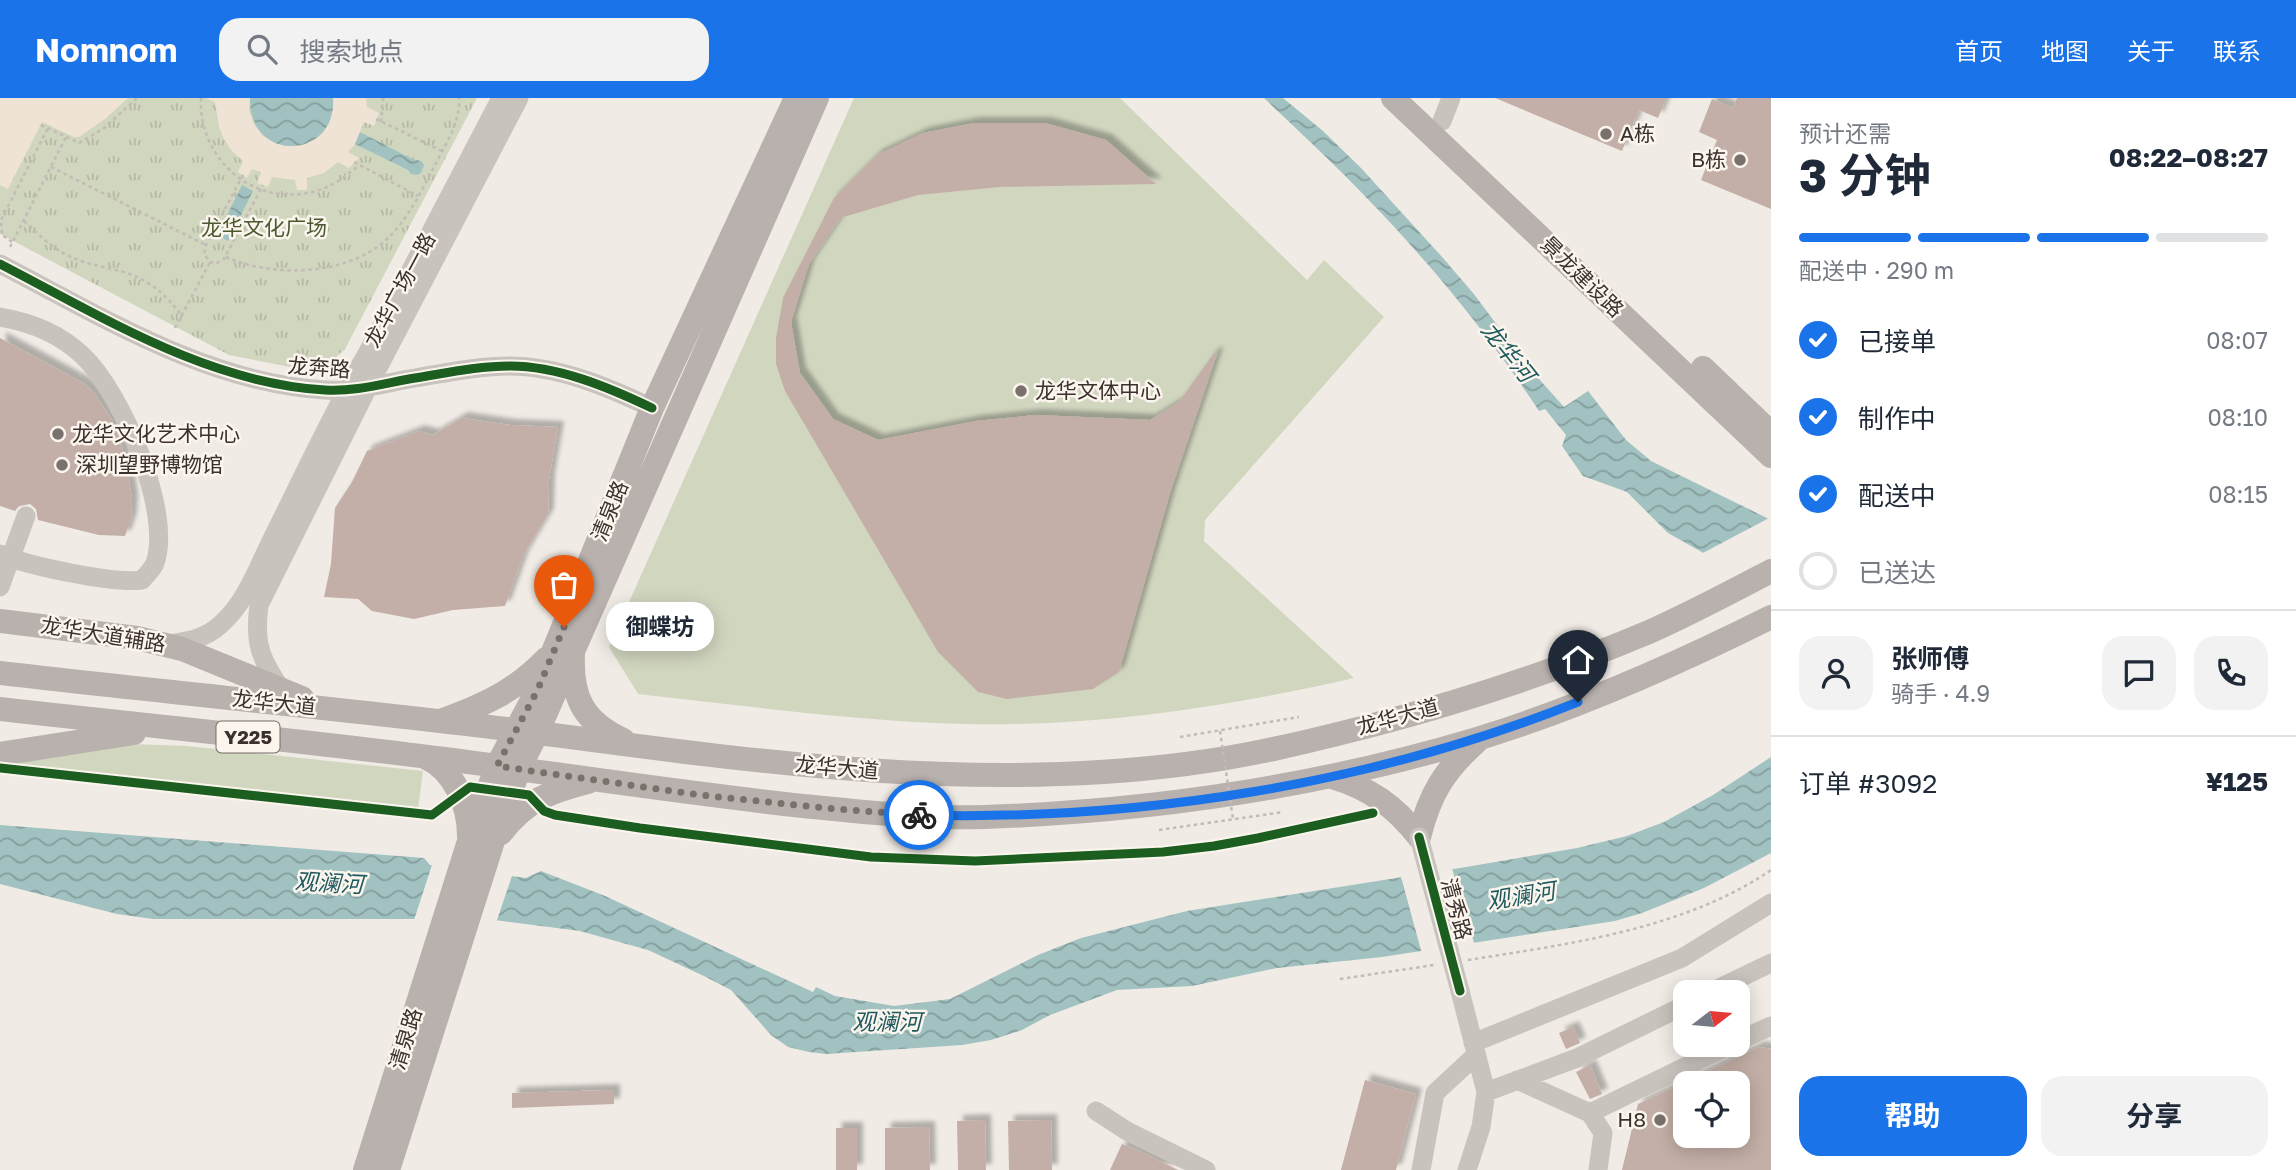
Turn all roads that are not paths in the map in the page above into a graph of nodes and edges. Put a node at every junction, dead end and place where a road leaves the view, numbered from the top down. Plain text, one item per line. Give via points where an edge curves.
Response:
1 (500, 98) edge
2 (519, 98) edge
3 (796, 98) edge
4 (817, 98) edge
5 (1394, 98) edge
6 (1418, 98) edge
7 (1451, 98) edge
8 (1442, 121) junction
9 (5, 256) edge
10 (0, 317) edge
11 (368, 387) junction
12 (346, 389) junction
13 (652, 408) junction
14 (1771, 433) edge
15 (1771, 456) edge
16 (26, 516) dead end
17 (5, 556) edge
18 (1771, 571) edge
19 (0, 587) edge
20 (1771, 617) edge
21 (0, 621) edge
22 (163, 645) junction
23 (564, 650) junction
24 (0, 673) edge
25 (281, 689) junction
26 (0, 709) edge
27 (328, 709) junction
28 (439, 722) junction
29 (166, 728) junction
30 (526, 732) junction
31 (1481, 738) junction
32 (633, 745) junction
33 (0, 754) edge
34 (424, 757) junction
35 (508, 768) junction
36 (1329, 777) junction
37 (596, 780) junction
38 (1419, 837) junction
39 (481, 842) junction
40 (1771, 903) edge
41 (446, 953) junction
42 (1771, 963) edge
43 (1736, 980) edge
44 (1673, 1011) edge
45 (1767, 1030) edge
46 (1750, 1036) edge
47 (1474, 1049) junction
48 (1705, 1057) edge
49 (1517, 1080) junction
50 (1486, 1092) junction
51 (1096, 1111) dead end
52 (1590, 1113) junction
53 (365, 1170) edge
54 (388, 1170) edge
55 (1206, 1170) edge
56 (1421, 1170) edge
57 (1467, 1170) edge
58 (1598, 1170) edge

1 - 12 street, 龙华广场一路
2 - 11 street, 龙华广场一路
3 - 13 main road, 清泉路
4 - 23 main road, 清泉路
5 - 15 main road, 景龙建设路
6 - 8 main road, 景龙建设路
7 - 8 street
8 - 14 main road, 景龙建设路
9 - 12 street, 龙奔路 via 194,362 308,388
10 - 17 street via 55,335 83,355 111,392 128,422 149,479 158,538 155,564 142,580 127,582
11 - 12 street, 龙奔路
11 - 13 street, 龙奔路 via 511,366 568,375
11 - 25 street, 龙华广场一路 via 259,605 258,649
12 - 22 street, 龙华广场一路 via 255,575 231,614 203,636
13 - 23 main road, 清泉路
16 - 17 street
17 - 19 street
18 - 32 main road, 龙华大道 via 1653,631 1536,676 1311,741 1187,764 1054,775 935,775 838,770
20 - 31 main road, 龙华大道 via 1613,688
21 - 22 main road, 龙华大道辅路
22 - 25 main road, 龙华大道辅路
23 - 28 main road via 496,699
23 - 30 main road, 清泉路 via 538,689
23 - 32 main road via 581,706 604,729
24 - 27 main road, 龙华大道 / Y225
25 - 27 main road, 龙华大道辅路
26 - 29 main road, 龙华大道 / Y225
27 - 28 main road, 龙华大道 / Y225
28 - 30 main road, 龙华大道 / Y225
29 - 33 main road
29 - 34 main road, 龙华大道 / Y225
30 - 32 main road, 龙华大道
30 - 35 main road, 清泉路
31 - 36 main road, 龙华大道
31 - 38 main road via 1441,778
34 - 35 main road, 龙华大道 / Y225
34 - 39 main road via 437,762 458,788 467,821
35 - 37 main road, 龙华大道
35 - 39 main road, 清泉路
36 - 37 main road, 龙华大道 via 1210,798 982,817 835,809
36 - 38 main road via 1377,796
37 - 39 main road via 534,801
38 - 47 street, 清秀路, bridge
39 - 41 main road, 清泉路
40 - 47 street via 1682,958
41 - 53 main road, 清泉路
41 - 54 main road, 清泉路
42 - 43 street
44 - 49 street via 1577,1058
45 - 46 street
47 - 50 street, 清秀路
47 - 56 street via 1435,1093
48 - 52 street
49 - 50 street
49 - 52 street
50 - 57 street, 清秀路
51 - 55 street
52 - 58 street via 1603,1133

